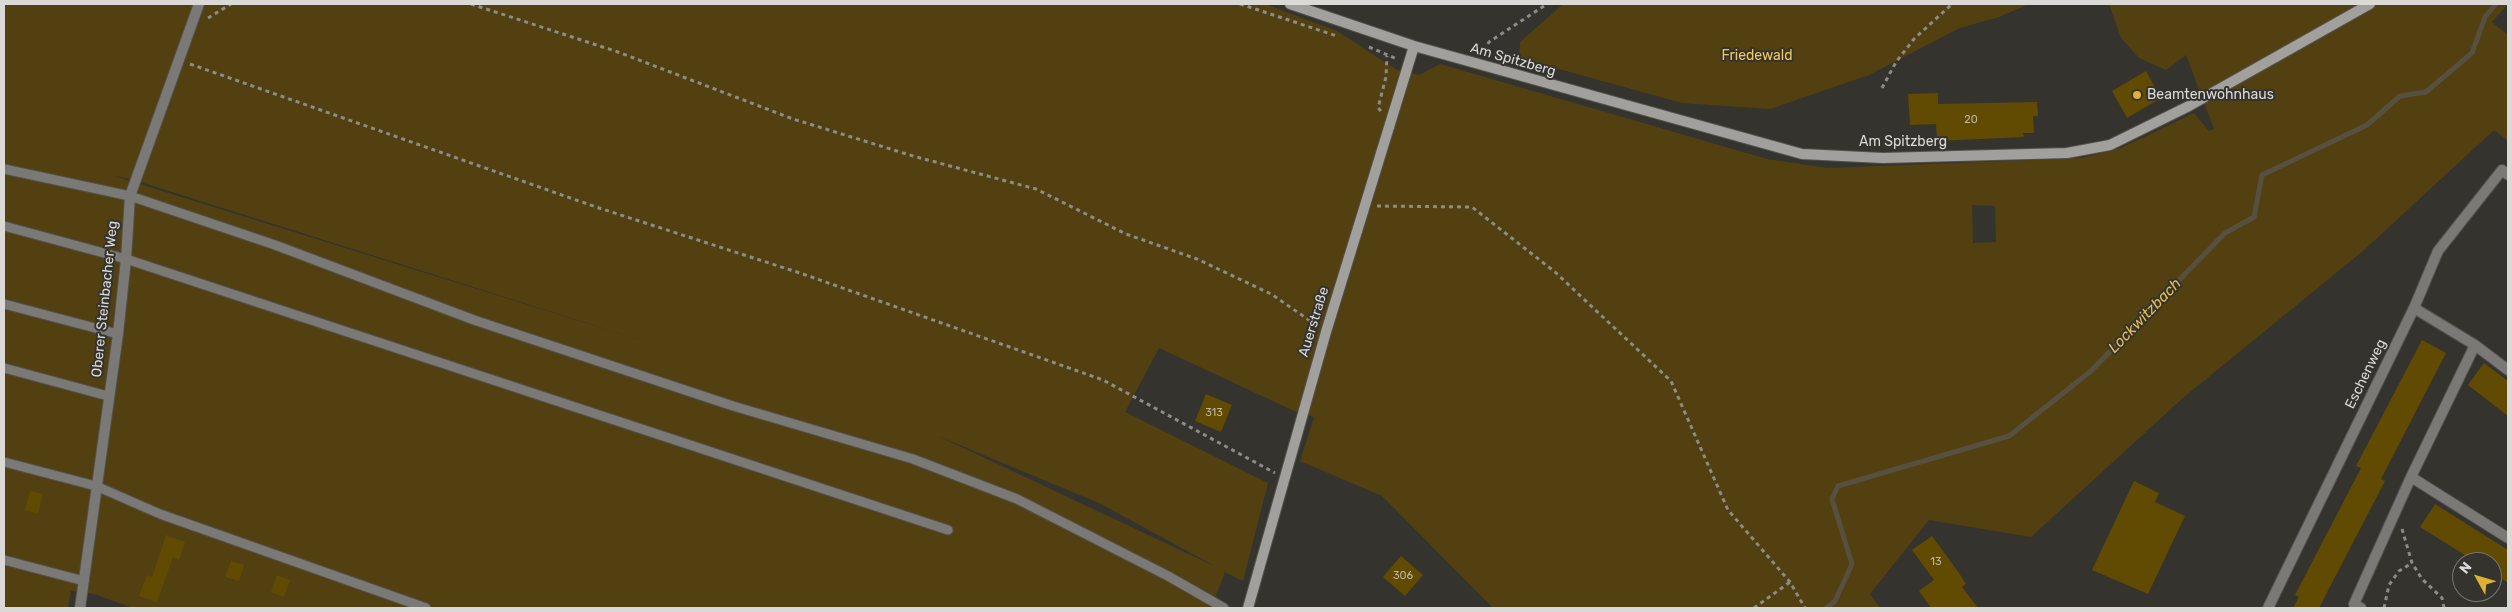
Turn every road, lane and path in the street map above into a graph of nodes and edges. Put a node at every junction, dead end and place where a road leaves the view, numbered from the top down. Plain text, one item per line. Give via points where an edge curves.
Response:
1 (199, 4) edge
2 (471, 4) edge
3 (1240, 4) edge
4 (1290, 4) edge
5 (1547, 4) edge
6 (1952, 4) edge
7 (2370, 4) edge
8 (1343, 38) dead end
9 (1362, 45) dead end
10 (1414, 46) junction
11 (1387, 56) junction
12 (178, 60) junction
13 (1409, 62) junction
14 (1478, 64) junction
15 (1882, 88) dead end
16 (1391, 120) junction
17 (4, 169) edge
18 (2508, 175) edge
19 (130, 196) junction
20 (1364, 206) junction
21 (4, 226) edge
22 (126, 259) junction
23 (4, 304) edge
24 (2414, 308) junction
25 (1326, 332) junction
26 (118, 334) junction
27 (2475, 345) junction
28 (4, 368) edge
29 (2508, 370) edge
30 (108, 396) junction
31 (4, 462) edge
32 (2411, 477) junction
33 (1284, 478) junction
34 (96, 486) junction
35 (2395, 513) junction
36 (948, 530) dead end
37 (2508, 538) edge
38 (4, 560) edge
39 (2412, 563) junction
40 (84, 581) junction
41 (1790, 582) junction
42 (80, 608) edge
43 (426, 608) edge
44 (1224, 608) edge
45 (1248, 608) edge
46 (1754, 608) edge
47 (1805, 608) edge
48 (2268, 608) edge
49 (2361, 608) edge
50 (2384, 608) edge
51 (2444, 608) edge

1 - 12 street, Oberer Steinbacher Weg
2 - 25 path via 618,52 793,119 1036,189 1126,234 1197,259 1271,294
3 - 8 path
4 - 10 street, Am Spitzberg
5 - 14 path via 1489,42
6 - 15 path via 1914,39
7 - 14 street, Am Spitzberg via 2189,106 2110,145 2067,153 1883,158 1802,154
9 - 11 path
10 - 13 street, Auerstraße
10 - 14 street, Am Spitzberg
11 - 13 path
11 - 16 path via 1386,77 1378,108
12 - 19 street, Oberer Steinbacher Weg
12 - 33 path via 1103,380
13 - 16 street, Auerstraße
16 - 20 street, Auerstraße
17 - 19 lane
18 - 24 street, Eschenweg via 2502,170 2438,251
19 - 22 street, Oberer Steinbacher Weg
19 - 44 lane via 275,245 511,332 733,406 913,459 1017,499
20 - 25 street, Auerstraße
20 - 41 path via 1472,207 1554,272 1672,380 1728,510
21 - 22 lane
22 - 26 street, Oberer Steinbacher Weg
22 - 36 lane
23 - 26 lane
24 - 27 street
24 - 48 street, Eschenweg
25 - 33 street, Auerstraße
26 - 30 street, Oberer Steinbacher Weg
27 - 29 street
27 - 32 street
28 - 30 lane
30 - 34 street, Oberer Steinbacher Weg
31 - 34 lane
32 - 35 street
32 - 37 street
33 - 45 street, Auerstraße
34 - 40 street, Oberer Steinbacher Weg
34 - 43 lane via 160,514
35 - 39 path
35 - 49 street via 2354,604
38 - 40 lane
39 - 50 path via 2399,571 2389,585
39 - 51 path via 2422,579 2442,598
40 - 42 street, Oberer Steinbacher Weg
41 - 46 path
41 - 47 path

